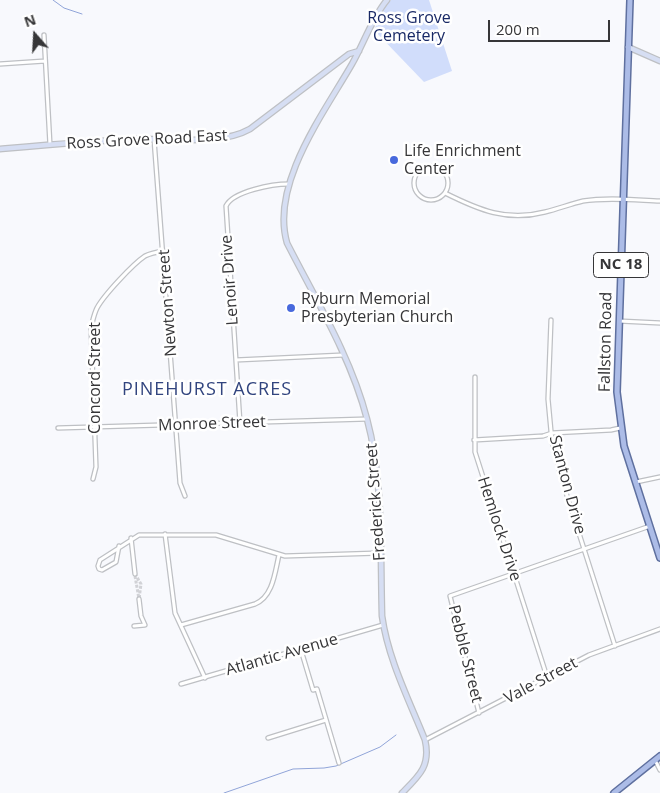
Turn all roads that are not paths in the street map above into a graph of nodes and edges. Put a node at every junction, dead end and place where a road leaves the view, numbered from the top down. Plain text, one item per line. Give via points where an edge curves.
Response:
1 (387, 0) edge
2 (630, 0) edge
3 (44, 35) dead end
4 (628, 47) junction
5 (359, 51) junction
6 (45, 61) junction
7 (660, 61) edge
8 (0, 64) edge
9 (154, 138) junction
10 (50, 145) junction
11 (0, 149) edge
12 (289, 184) junction
13 (446, 193) junction
14 (623, 200) junction
15 (660, 202) edge
16 (164, 251) junction
17 (551, 320) dead end
18 (619, 321) junction
19 (660, 323) edge
20 (343, 355) junction
21 (236, 360) junction
22 (475, 377) dead end
23 (367, 419) junction
24 (240, 423) junction
25 (177, 425) junction
26 (95, 427) junction
27 (58, 428) dead end
28 (620, 428) junction
29 (552, 433) junction
30 (474, 440) junction
31 (660, 477) edge
32 (93, 479) dead end
33 (635, 483) junction
34 (185, 496) dead end
35 (650, 526) junction
36 (165, 534) junction
37 (132, 538) junction
38 (119, 546) junction
39 (584, 550) junction
40 (380, 553) junction
41 (279, 555) junction
42 (660, 558) edge
43 (136, 574) tunnel mouth
44 (514, 574) junction
45 (139, 599) dead end
46 (141, 616) dead end
47 (181, 625) junction
48 (383, 625) junction
49 (660, 628) edge
50 (615, 646) junction
51 (301, 650) junction
52 (547, 677) junction
53 (205, 678) junction
54 (181, 684) dead end
55 (479, 713) junction
56 (326, 720) junction
57 (268, 738) dead end
58 (425, 740) junction
59 (660, 756) edge
60 (655, 760) junction
61 (339, 763) dead end
62 (660, 770) edge
63 (402, 793) edge
64 (614, 793) edge

1 - 5 street
2 - 4 main road, Fallston Road / NC 18
3 - 6 street
4 - 7 street
4 - 14 main road, Fallston Road / NC 18
5 - 9 street, Ross Grove Road East via 342,59 240,134 214,139
5 - 12 street, Frederick Street via 311,133
6 - 8 street
6 - 10 street
9 - 10 street, Ross Grove Road East
9 - 16 street, Newton Street
10 - 11 street, Ross Grove Road East
12 - 20 street, Frederick Street via 283,216 287,243
12 - 21 street, Lenoir Drive via 275,184 236,196 226,206
13 - 13 street via 448,177 440,168 429,166 419,171 414,187 420,196 425,200 436,200
13 - 14 street via 473,207 510,216 537,214 582,201
14 - 15 street
14 - 18 main road, Fallston Road / NC 18
16 - 25 street, Newton Street
16 - 26 street, Concord Street via 140,260 108,293 96,311 91,327
17 - 29 street, Stanton Drive via 548,399
18 - 19 street
18 - 28 main road, Fallston Road / NC 18 via 617,392
20 - 21 street
20 - 23 street, Frederick Street
21 - 24 street, Lenoir Drive
22 - 30 street, Hemlock Drive
23 - 24 street, Monroe Street
23 - 40 street, Frederick Street via 377,479
24 - 25 street, Monroe Street
25 - 26 street, Monroe Street
25 - 34 street, Newton Street via 180,484
26 - 27 street, Monroe Street
26 - 32 street, Concord Street via 96,467
28 - 29 street
28 - 33 main road, Fallston Road / NC 18
29 - 30 street
29 - 39 street, Stanton Drive via 561,477
30 - 44 street, Hemlock Drive via 477,461
31 - 33 street
33 - 35 main road, Fallston Road / NC 18
35 - 39 street
35 - 42 main road, Fallston Road / NC 18
36 - 37 street
36 - 41 street via 216,535
36 - 47 street via 174,607
37 - 38 street
37 - 43 street
38 - 38 street via 99,562 99,570 116,562
39 - 44 street
39 - 50 street, Stanton Drive
40 - 41 street
40 - 48 street, Frederick Street
41 - 47 street via 264,599
44 - 52 street, Hemlock Drive
44 - 55 street, Pebble Street via 450,596
45 - 46 street
47 - 53 street
48 - 51 street, Atlantic Avenue
48 - 58 street, Frederick Street via 389,649
49 - 50 street, Vale Street
50 - 52 street, Vale Street via 589,655
51 - 53 street, Atlantic Avenue
51 - 56 street
52 - 55 street, Vale Street
53 - 54 street, Atlantic Avenue
55 - 58 street, Vale Street
56 - 57 street
56 - 61 street
58 - 63 street, Frederick Street via 426,764
59 - 60 main road
60 - 62 street
60 - 64 main road

